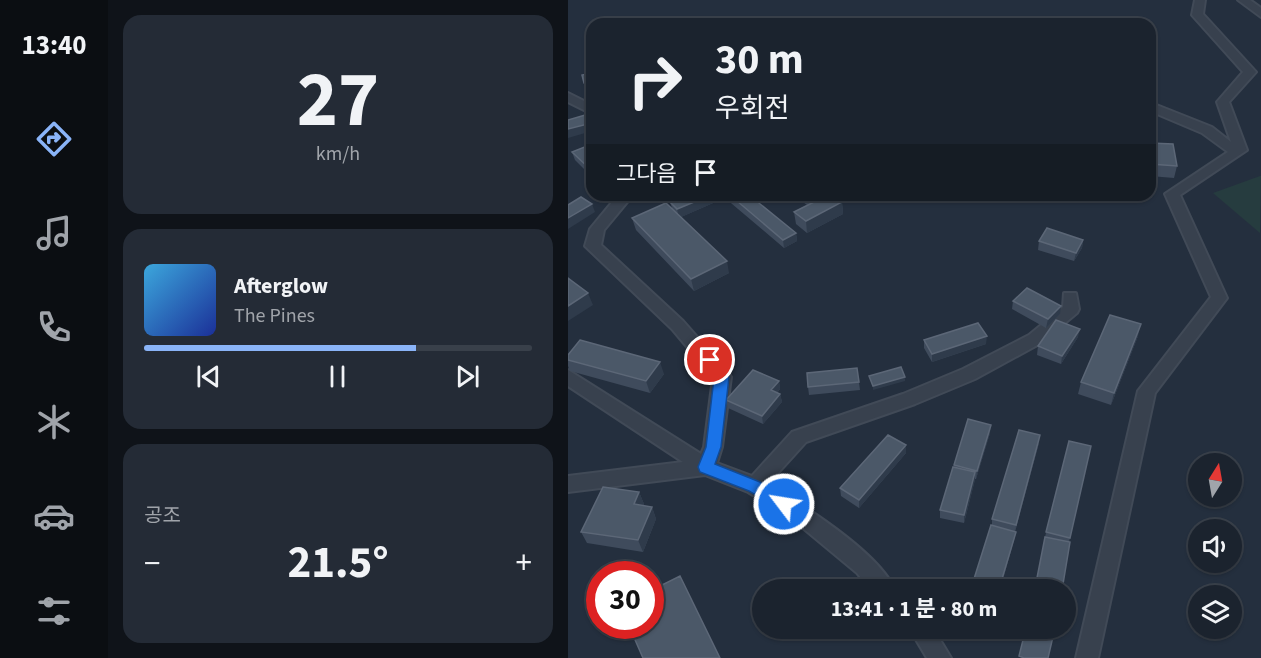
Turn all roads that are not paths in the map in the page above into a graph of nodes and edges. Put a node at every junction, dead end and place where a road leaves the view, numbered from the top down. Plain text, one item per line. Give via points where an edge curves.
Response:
1 (1200, 0) edge
2 (1243, 0) edge
3 (1261, 14) edge
4 (568, 97) edge
5 (586, 107) edge
6 (1156, 109) edge
7 (1240, 150) junction
8 (621, 201) edge
9 (1070, 297) dead end
10 (568, 377) edge
11 (706, 467) junction
12 (568, 484) edge
13 (755, 486) junction
14 (875, 579) edge
15 (927, 639) edge
16 (940, 658) edge
17 (1087, 658) edge

1 - 7 street via 1197,15 1250,72 1223,102
2 - 3 street
4 - 5 street
6 - 7 street via 1207,130 1230,148
7 - 17 street via 1172,194 1219,298 1147,391
8 - 11 street via 597,229 594,246 679,328 722,377 714,447
9 - 13 street via 1072,309 1011,353 935,389 799,437
10 - 11 street
11 - 12 street
11 - 13 street
13 - 14 street via 799,513
15 - 16 street

